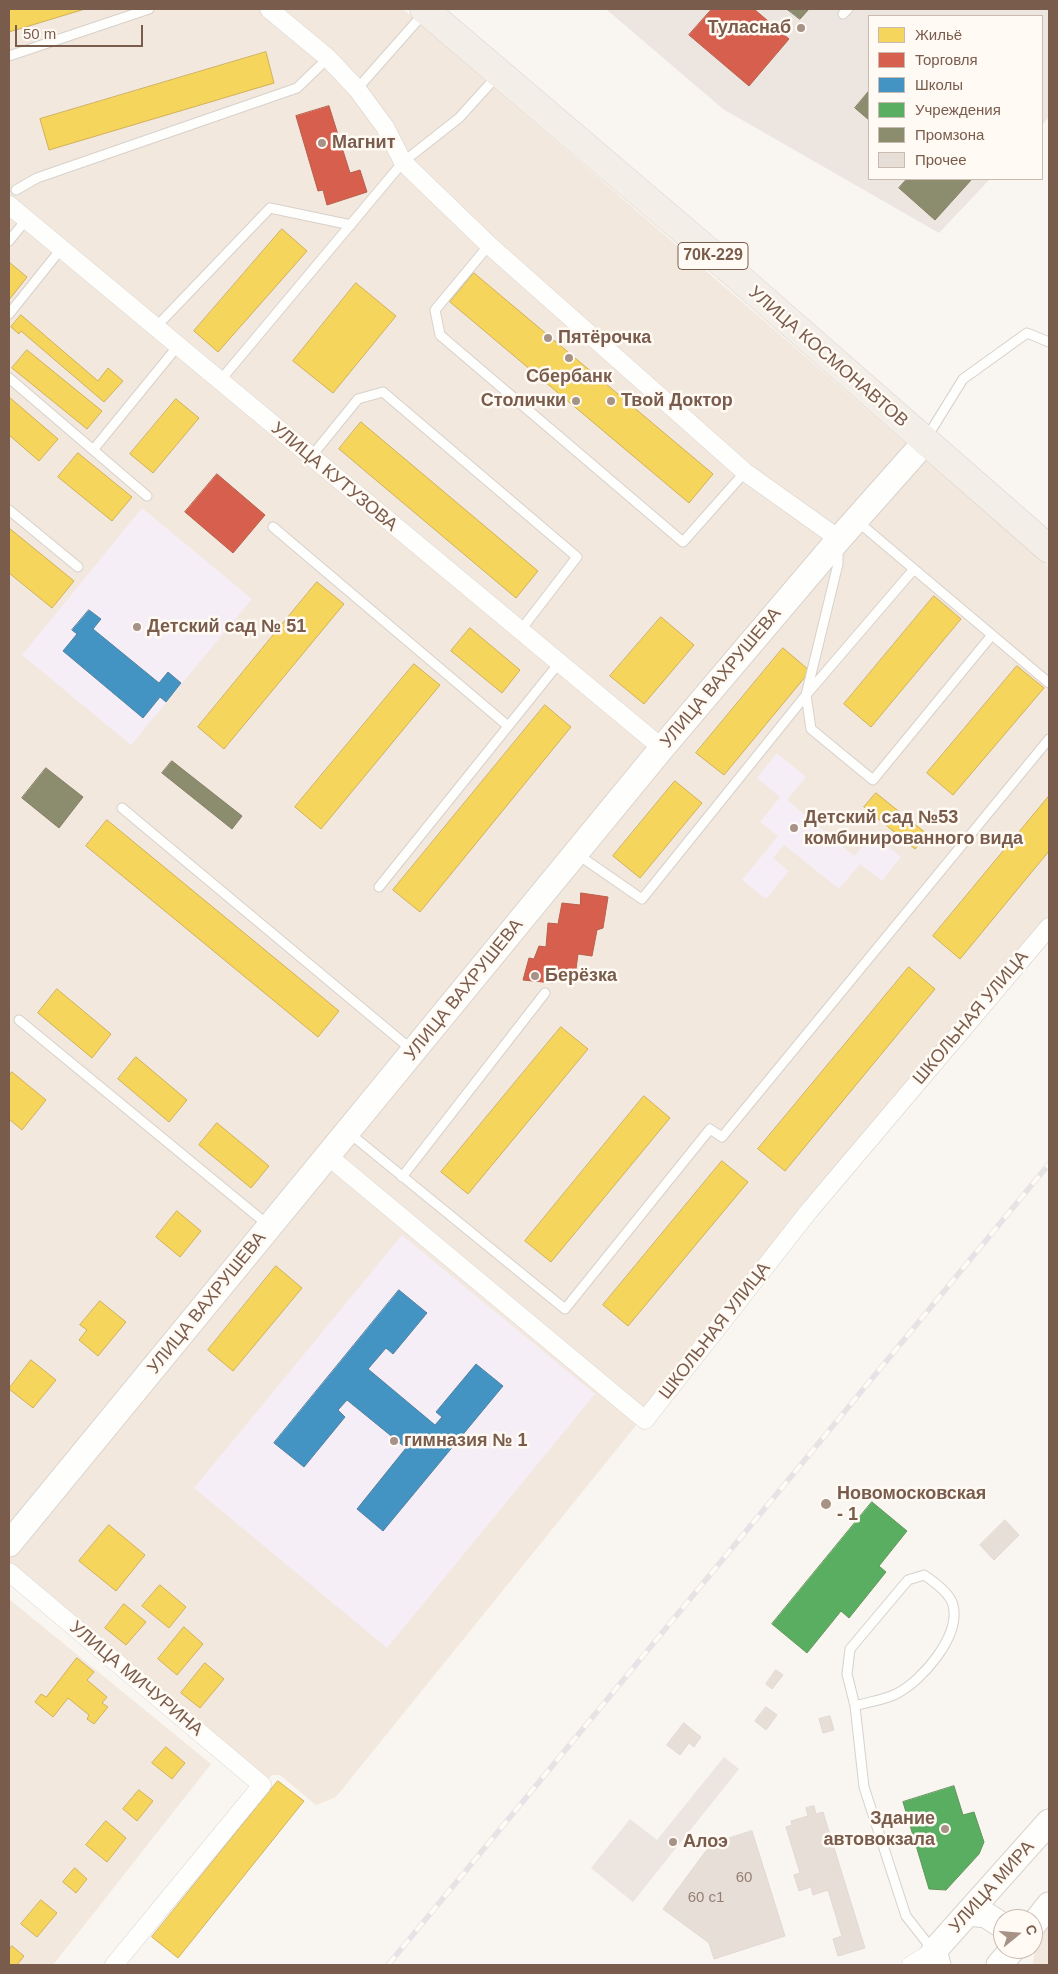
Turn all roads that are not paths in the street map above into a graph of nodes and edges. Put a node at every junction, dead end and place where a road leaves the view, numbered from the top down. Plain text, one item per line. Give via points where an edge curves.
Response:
1 (149, 9) edge
2 (269, 9) edge
3 (425, 10) edge
4 (9, 56) edge
5 (328, 58) junction
6 (499, 74) junction
7 (357, 88) junction
8 (404, 162) junction
9 (12, 197) edge
10 (26, 220) junction
11 (351, 225) junction
12 (9, 241) edge
13 (490, 245) junction
14 (61, 249) junction
15 (9, 314) edge
16 (155, 328) junction
17 (1049, 342) edge
18 (177, 347) junction
19 (9, 378) edge
20 (219, 382) junction
21 (925, 442) junction
22 (93, 450) junction
23 (310, 458) junction
24 (745, 472) junction
25 (147, 496) dead end
26 (9, 510) edge
27 (856, 520) junction
28 (273, 528) dead end
29 (839, 539) junction
30 (1049, 549) edge
31 (78, 567) dead end
32 (914, 569) junction
33 (520, 631) junction
34 (992, 635) junction
35 (559, 663) junction
36 (1049, 684) edge
37 (806, 695) junction
38 (508, 726) junction
39 (1049, 739) edge
40 (662, 748) junction
41 (122, 808) dead end
42 (577, 854) junction
43 (379, 887) dead end
44 (1049, 927) edge
45 (545, 993) dead end
46 (18, 1020) dead end
47 (414, 1051) junction
48 (348, 1132) junction
49 (328, 1156) junction
50 (402, 1176) junction
51 (270, 1226) junction
52 (9, 1544) edge
53 (9, 1572) edge
54 (855, 1706) junction
55 (1049, 1822) edge
56 (969, 1912) junction
57 (993, 1920) edge
58 (936, 1958) edge
59 (114, 1965) edge
60 (911, 1965) edge

1 - 4 lane
2 - 5 street
3 - 6 main road, УЛИЦА КОСМОНАВТОВ / 70К-229
3 - 7 lane
5 - 7 street
5 - 9 lane via 296,88 37,178
6 - 8 lane via 459,118
6 - 21 main road, УЛИЦА КОСМОНАВТОВ / 70К-229 via 721,262
7 - 8 street via 385,127
8 - 11 lane
8 - 13 street
9 - 10 street, УЛИЦА КУТУЗОВА
10 - 12 lane
10 - 14 street, УЛИЦА КУТУЗОВА
11 - 16 lane via 270,208
11 - 20 lane
13 - 24 street
13 - 24 lane via 435,310 440,335 683,542
14 - 15 lane
14 - 16 street, УЛИЦА КУТУЗОВА
16 - 18 street, УЛИЦА КУТУЗОВА
17 - 21 lane via 1027,333 963,379
18 - 20 street, УЛИЦА КУТУЗОВА
18 - 22 lane
19 - 22 lane
20 - 23 street, УЛИЦА КУТУЗОВА
21 - 27 main road, УЛИЦА ВАХРУШЕВА
21 - 30 main road, УЛИЦА КОСМОНАВТОВ / 70К-229
22 - 25 lane
23 - 33 street, УЛИЦА КУТУЗОВА
23 - 33 lane via 358,399 383,392 577,557
24 - 29 street
26 - 31 lane
27 - 29 main road, УЛИЦА ВАХРУШЕВА
27 - 32 lane
28 - 38 lane
29 - 37 lane via 838,564
29 - 40 main road, УЛИЦА ВАХРУШЕВА
32 - 34 lane
32 - 37 lane
33 - 35 street, УЛИЦА КУТУЗОВА
34 - 36 lane
34 - 37 lane via 873,780 811,729
35 - 38 lane
35 - 40 street, УЛИЦА КУТУЗОВА
37 - 42 lane via 642,899
38 - 43 lane
39 - 50 lane via 722,1137 710,1129 565,1308
40 - 42 main road, УЛИЦА ВАХРУШЕВА
41 - 47 lane
42 - 47 main road, УЛИЦА ВАХРУШЕВА
44 - 49 street, ШКОЛЬНАЯ УЛИЦА via 809,1211 645,1420
45 - 50 lane
46 - 51 lane
47 - 48 main road, УЛИЦА ВАХРУШЕВА
48 - 49 main road, УЛИЦА ВАХРУШЕВА
48 - 50 lane
49 - 51 main road, УЛИЦА ВАХРУШЕВА
51 - 52 main road, УЛИЦА ВАХРУШЕВА
53 - 59 street, УЛИЦА МИЧУРИНА via 262,1785
54 - 54 lane via 847,1674 850,1649 908,1580 924,1574 953,1603 954,1620 948,1638 926,1673 912,1684 895,1695
54 - 58 lane via 864,1787 906,1916
55 - 56 main road, УЛИЦА МИРА
56 - 57 main road
56 - 58 main road, УЛИЦА МИРА
58 - 60 street

